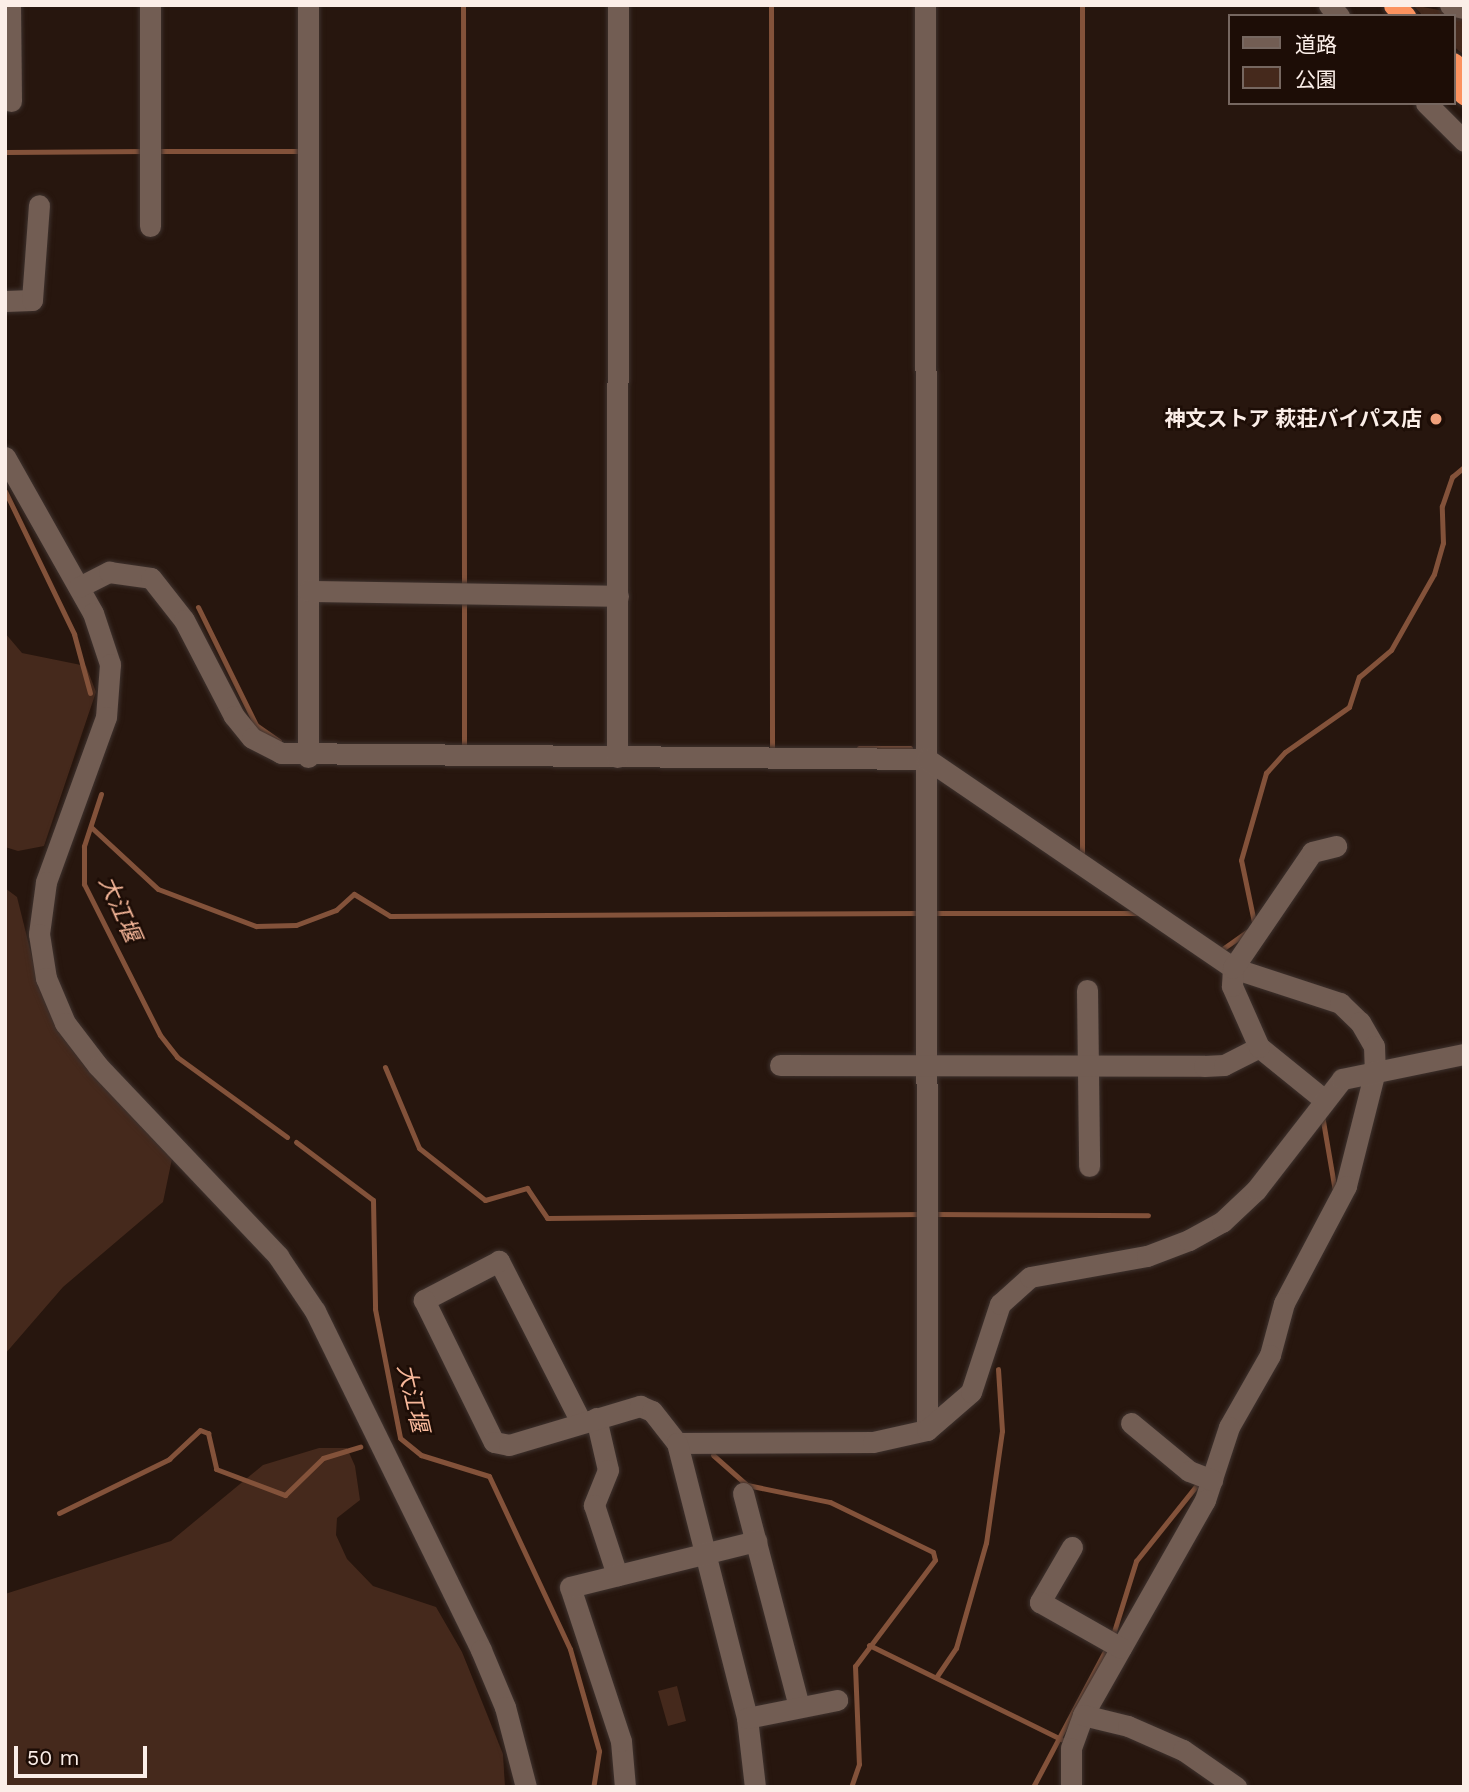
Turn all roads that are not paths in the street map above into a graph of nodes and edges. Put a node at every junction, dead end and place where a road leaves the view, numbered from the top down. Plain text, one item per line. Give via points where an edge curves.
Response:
1 (10, 5) edge
2 (150, 5) edge
3 (308, 5) edge
4 (618, 5) edge
5 (926, 5) edge
6 (1450, 5) edge
7 (1464, 8) edge
8 (11, 101) dead end
9 (1428, 105) edge
10 (1464, 142) edge
11 (39, 205) dead end
12 (150, 226) dead end
13 (5, 301) edge
14 (5, 457) edge
15 (79, 587) junction
16 (308, 591) junction
17 (618, 596) junction
18 (309, 757) junction
19 (617, 757) junction
20 (926, 759) junction
21 (1336, 846) dead end
22 (1233, 968) junction
23 (1087, 990) dead end
24 (1259, 1046) junction
25 (1464, 1054) edge
26 (780, 1065) dead end
27 (1088, 1066) junction
28 (927, 1068) junction
29 (1375, 1071) junction
30 (1322, 1097) junction
31 (1089, 1166) dead end
32 (588, 1420) junction
33 (1131, 1423) dead end
34 (927, 1430) junction
35 (677, 1443) junction
36 (1212, 1480) junction
37 (743, 1493) dead end
38 (756, 1541) junction
39 (1072, 1547) dead end
40 (705, 1552) junction
41 (617, 1575) junction
42 (1121, 1647) junction
43 (837, 1700) dead end
44 (799, 1707) junction
45 (1083, 1715) junction
46 (747, 1718) junction
47 (526, 1787) edge
48 (625, 1787) edge
49 (755, 1787) edge
50 (1071, 1787) edge
51 (1236, 1787) edge

1 - 8 street
2 - 12 street
3 - 16 street
4 - 17 street
5 - 20 street
6 - 7 street
9 - 10 street
11 - 13 street via 32,300
14 - 15 street
15 - 18 street via 109,572 151,578 184,620 252,738 281,753
15 - 47 street via 104,638 110,689 97,744 46,881 39,934 46,978 65,1023 98,1066 278,1256 315,1311 481,1650 505,1707
16 - 17 street
16 - 18 street
17 - 19 street
18 - 19 street
19 - 20 street
20 - 22 street
20 - 28 street
21 - 22 street via 1312,852
22 - 24 street via 1232,986
22 - 29 street via 1340,1003 1374,1046
23 - 27 street
24 - 27 street via 1224,1065
24 - 30 street
25 - 29 street
26 - 28 street
27 - 28 street
27 - 31 street
28 - 34 street
29 - 30 street via 1342,1079
29 - 36 street via 1346,1186 1284,1303 1270,1355 1229,1427
30 - 34 street via 1256,1190 1222,1222 1147,1256 1030,1277 1000,1304 971,1392
32 - 32 street via 499,1261 424,1300 494,1442 509,1445
32 - 35 street via 640,1406 652,1411
32 - 41 street via 608,1471 594,1505
33 - 36 street via 1189,1471
34 - 35 street via 873,1442
35 - 40 street
36 - 42 street
37 - 38 street
38 - 40 street
38 - 44 street
39 - 42 street via 1040,1602
40 - 41 street
40 - 46 street
41 - 48 street via 570,1587 621,1741
42 - 45 street
43 - 44 street
44 - 46 street
45 - 50 street via 1071,1748
45 - 51 street via 1183,1750
46 - 49 street

